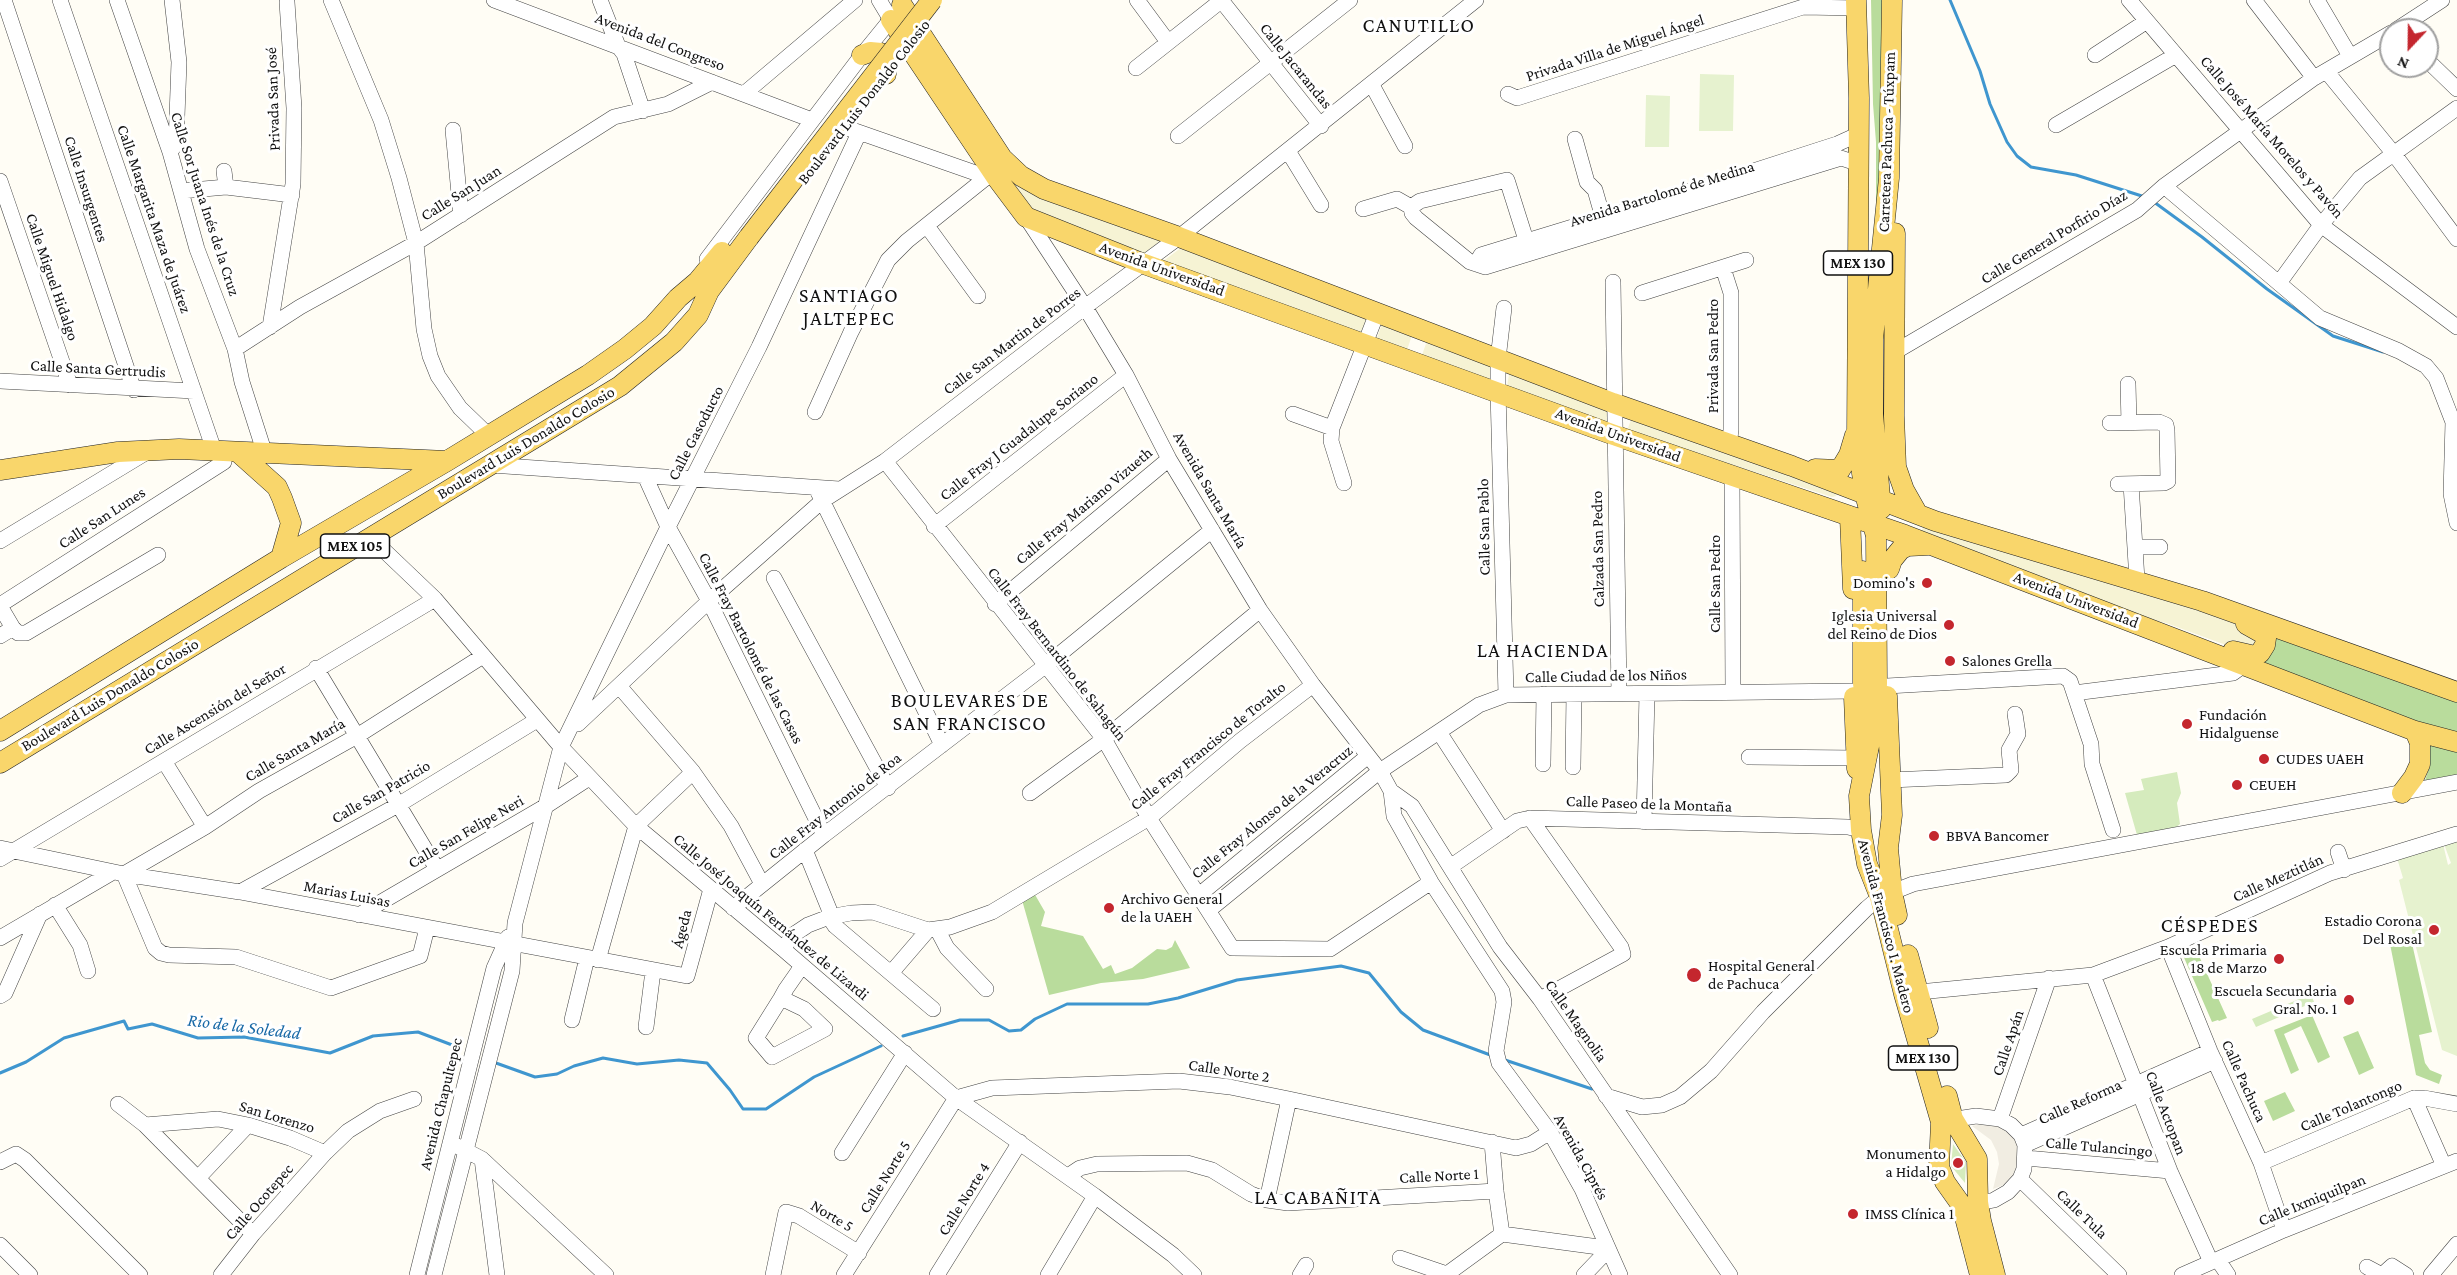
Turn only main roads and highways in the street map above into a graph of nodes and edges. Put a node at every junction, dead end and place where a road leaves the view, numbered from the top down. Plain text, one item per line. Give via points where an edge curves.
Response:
1 (927, 0) edge
2 (932, 0) edge
3 (943, 0) edge
4 (1892, 0) edge
5 (1856, 4) edge
6 (904, 5) edge
7 (914, 38) junction
8 (862, 55) road end
9 (886, 74) road end
10 (1859, 98) junction
11 (1889, 178) junction
12 (744, 233) junction
13 (1878, 286) junction
14 (1421, 330) junction
15 (1410, 358) junction
16 (1857, 427) junction
17 (226, 455) junction
18 (447, 461) junction
19 (1792, 466) junction
20 (0, 470) edge
21 (1841, 485) junction
22 (1830, 509) junction
23 (1872, 511) junction
24 (1917, 513) junction
25 (1916, 539) junction
26 (281, 558) junction
27 (1889, 569) junction
28 (2202, 601) junction
29 (2148, 627) junction
30 (2457, 692) edge
31 (0, 731) edge
32 (2415, 731) junction
33 (1871, 739) junction
34 (2457, 742) edge
35 (0, 763) edge
36 (2402, 793) road end
37 (1859, 796) junction
38 (1888, 848) junction
39 (1886, 895) junction
40 (1947, 1120) junction
41 (1970, 1204) junction
42 (1980, 1275) edge
43 (1995, 1275) edge

1 - 3 main road
2 - 12 main road, bridge
4 - 11 main road, Carretera Pachuca - Túxpam / MEX 130
5 - 10 main road, Carretera Pachuca - Túxpam / MEX 130
6 - 7 main road, Avenida Universidad
6 - 12 main road
7 - 14 main road, Avenida Universidad via 1002,158 1021,176 1044,189
7 - 15 main road, Avenida Universidad via 992,177 1026,217 1144,264
8 - 9 main road via 881,53 887,60
10 - 13 main road via 1870,149 1870,229
10 - 16 main road, Carretera Pachuca - Túxpam / MEX 130
11 - 13 main road, Carretera Pachuca - Túxpam / MEX 130
11 - 24 main road via 1895,207 1896,467
12 - 18 main road, Boulevard Luis Donaldo Colosio / MEX 105 via 653,326 625,349
12 - 35 main road, Boulevard Luis Donaldo Colosio / MEX 105 via 698,315 674,342 620,386
13 - 23 main road, Carretera Pachuca - Túxpam / MEX 130 via 1874,316
14 - 15 main road
14 - 19 main road, Avenida Universidad
15 - 22 main road, Avenida Universidad via 1614,435
16 - 19 main road via 1850,455 1840,470
16 - 23 main road, Carretera Pachuca - Túxpam / MEX 130
17 - 18 main road, Boulevard Luis Donaldo Colosio
17 - 20 main road, Boulevard Luis Donaldo Colosio via 150,450
17 - 26 main road via 277,486 291,523
18 - 26 main road, Boulevard Luis Donaldo Colosio / MEX 105
19 - 21 main road, Avenida Universidad
21 - 22 main road via 1840,502
21 - 23 main road
22 - 23 main road
23 - 24 main road
23 - 25 main road
23 - 27 main road, Avenida Francisco I. Madero / MEX 130 via 1887,537
23 - 33 main road, Avenida Francisco I. Madero / MEX 130 via 1876,536 1877,683
23 - 37 main road via 1854,691
24 - 25 main road via 1909,531
24 - 28 main road, Avenida Universidad via 1973,534
25 - 27 main road via 1901,549
25 - 29 main road, Avenida Universidad
26 - 31 main road, Boulevard Luis Donaldo Colosio / MEX 105
27 - 38 main road, Avenida Francisco I. Madero / MEX 130 via 1887,686 1892,815
28 - 29 main road via 2262,633 2266,638 2260,653 2244,655 2170,627
28 - 30 main road, Avenida Universidad
29 - 32 main road, Avenida Universidad
32 - 34 main road, Avenida Universidad
32 - 36 main road via 2420,743 2420,764
33 - 37 main road, Avenida Francisco I. Madero / MEX 130
33 - 38 main road
37 - 39 main road, Avenida Francisco I. Madero / MEX 130 via 1867,864
38 - 39 main road, Avenida Francisco I. Madero / MEX 130
39 - 40 main road, Avenida Francisco I. Madero / MEX 130
40 - 41 main road, Avenida Francisco I. Madero / MEX 130 via 1977,1159
40 - 41 main road, Avenida Francisco I. Madero / MEX 130 via 1939,1167 1946,1182
41 - 42 main road, Avenida Francisco I. Madero / MEX 130
41 - 43 main road, Avenida Francisco I. Madero / MEX 130

